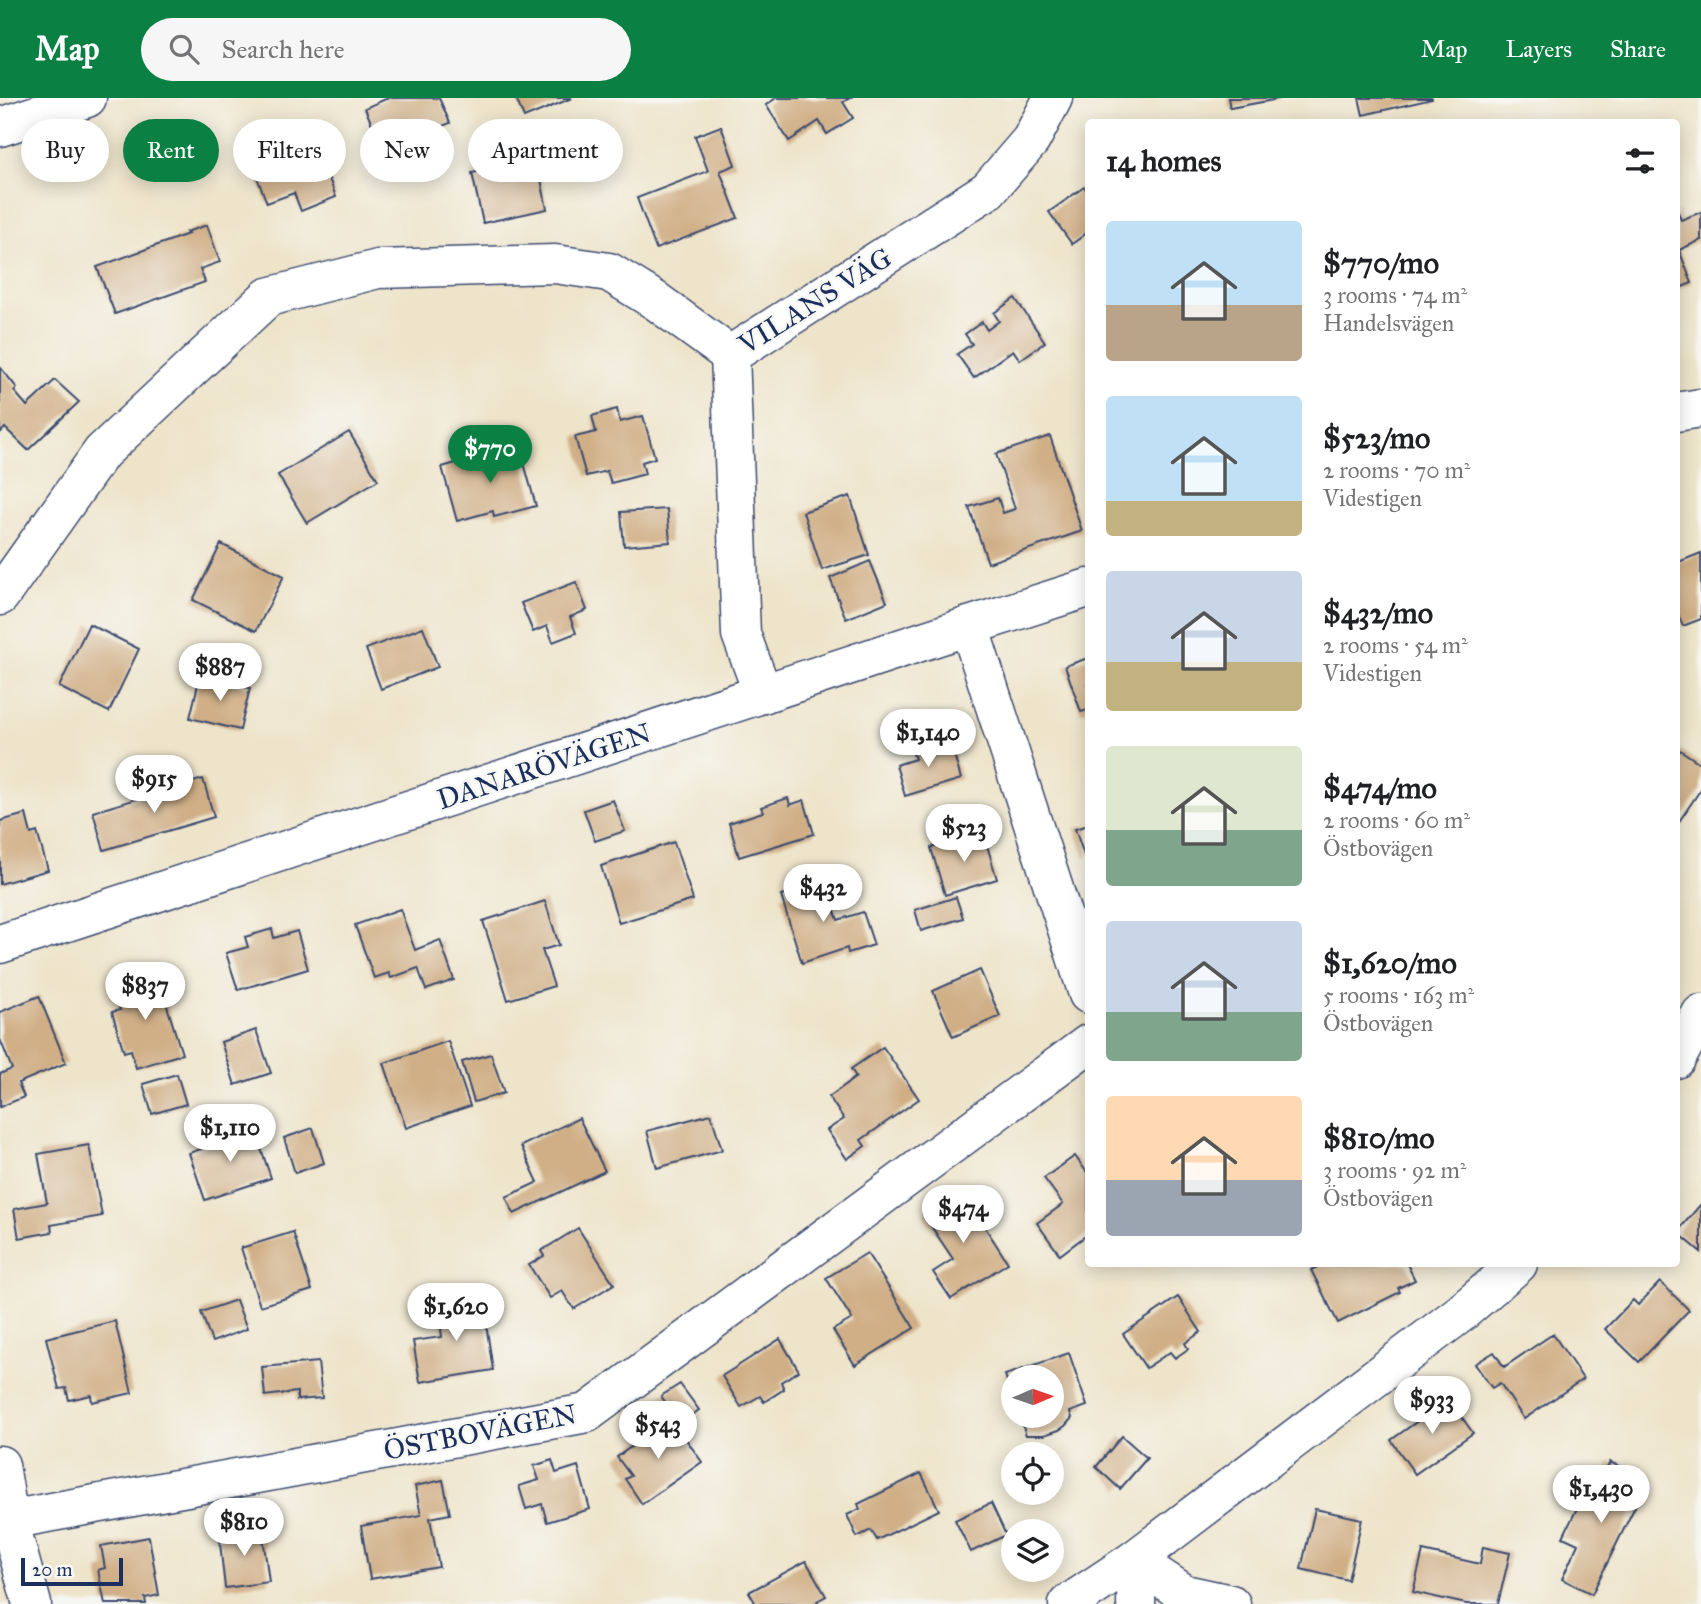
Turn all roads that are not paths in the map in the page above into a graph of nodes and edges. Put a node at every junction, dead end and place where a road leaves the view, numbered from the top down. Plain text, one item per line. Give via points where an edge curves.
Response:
1 (87, 98) edge
2 (1053, 98) edge
3 (0, 127) edge
4 (730, 355) junction
5 (1701, 408) edge
6 (1680, 411) edge
7 (1085, 589) edge
8 (0, 596) edge
9 (969, 626) junction
10 (763, 694) junction
11 (0, 944) edge
12 (1085, 985) edge
13 (1085, 1046) edge
14 (1514, 1267) edge
15 (0, 1465) edge
16 (9, 1520) junction
17 (1134, 1560) junction
18 (32, 1604) edge
19 (1068, 1604) edge
20 (1136, 1604) edge
21 (1231, 1604) edge

1 - 3 street
2 - 4 street, VILANS VÄG via 1031,140 988,190
4 - 8 street via 609,272 555,264 379,269 268,297 102,452
4 - 10 street, VILANS VÄG via 741,634
5 - 6 street
7 - 9 street, DANARÖVÄGEN
9 - 10 street, DANARÖVÄGEN
9 - 12 street
10 - 11 street, DANARÖVÄGEN
13 - 16 street, ÖSTBOVÄGEN via 587,1413
14 - 17 street via 1450,1322
15 - 16 street
16 - 18 street
17 - 19 street
17 - 20 street
17 - 21 street via 1185,1594

